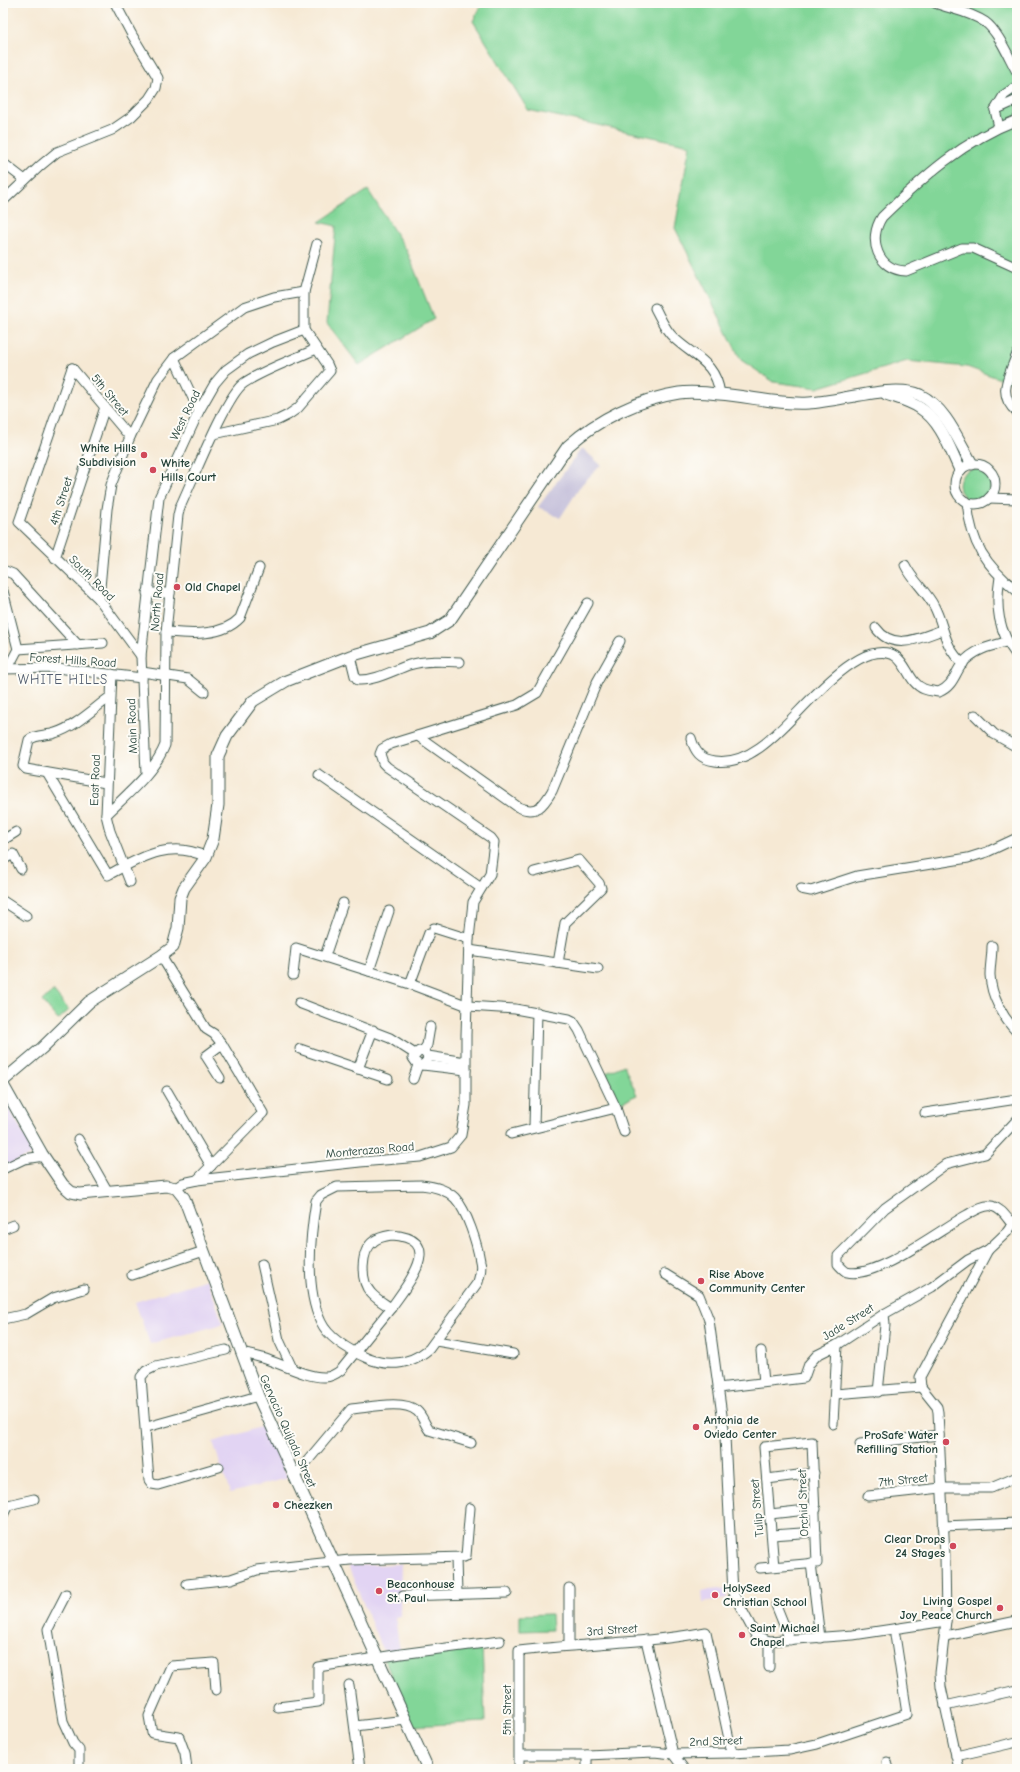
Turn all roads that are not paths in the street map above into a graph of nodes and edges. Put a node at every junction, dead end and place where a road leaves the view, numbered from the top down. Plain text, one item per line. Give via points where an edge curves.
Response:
1 (115, 3) edge
2 (935, 3) edge
3 (1017, 72) edge
4 (1017, 86) edge
5 (1017, 100) edge
6 (995, 110) junction
7 (1017, 120) edge
8 (998, 127) junction
9 (3, 163) edge
10 (25, 180) junction
11 (3, 201) edge
12 (317, 244) dead end
13 (1017, 268) edge
14 (304, 292) junction
15 (655, 308) dead end
16 (304, 330) junction
17 (316, 349) junction
18 (1017, 354) edge
19 (174, 358) junction
20 (883, 393) junction
21 (720, 394) junction
22 (105, 407) junction
23 (199, 412) junction
24 (1017, 412) edge
25 (214, 434) junction
26 (130, 438) junction
27 (972, 464) junction
28 (960, 470) junction
29 (989, 498) junction
30 (1017, 499) edge
31 (967, 502) junction
32 (20, 522) joint
33 (55, 558) junction
34 (905, 565) dead end
35 (259, 568) dead end
36 (3, 570) edge
37 (1000, 577) junction
38 (3, 591) edge
39 (1017, 591) edge
40 (147, 593) junction
41 (170, 593) junction
42 (99, 599) junction
43 (588, 603) dead end
44 (876, 628) dead end
45 (942, 630) junction
46 (166, 632) junction
47 (620, 640) dead end
48 (1006, 642) junction
49 (103, 643) dead end
50 (78, 645) junction
51 (18, 649) junction
52 (141, 656) junction
53 (350, 656) junction
54 (1017, 656) edge
55 (460, 662) dead end
56 (962, 664) junction
57 (5, 669) edge
58 (112, 674) junction
59 (142, 675) junction
60 (166, 676) junction
61 (204, 692) dead end
62 (110, 697) junction
63 (975, 715) dead end
64 (418, 736) junction
65 (691, 738) dead end
66 (1017, 747) edge
67 (47, 773) junction
68 (146, 774) junction
69 (319, 775) dead end
70 (106, 783) junction
71 (106, 815) junction
72 (16, 832) dead end
73 (1017, 838) edge
74 (3, 840) edge
75 (206, 857) junction
76 (3, 860) edge
77 (124, 866) junction
78 (21, 869) dead end
79 (534, 872) dead end
80 (130, 882) dead end
81 (481, 888) junction
82 (801, 889) dead end
83 (3, 901) edge
84 (343, 903) dead end
85 (389, 911) dead end
86 (26, 916) dead end
87 (469, 939) junction
88 (992, 946) dead end
89 (469, 950) junction
90 (161, 956) junction
91 (325, 956) junction
92 (558, 963) junction
93 (598, 969) dead end
94 (369, 971) junction
95 (293, 975) dead end
96 (410, 984) junction
97 (299, 1003) dead end
98 (468, 1006) junction
99 (537, 1012) junction
100 (430, 1027) dead end
101 (373, 1030) junction
102 (1017, 1032) edge
103 (222, 1044) junction
104 (300, 1049) dead end
105 (422, 1054) junction
106 (421, 1065) junction
107 (466, 1066) junction
108 (358, 1068) junction
109 (220, 1078) dead end
110 (388, 1079) dead end
111 (413, 1079) dead end
112 (3, 1081) edge
113 (3, 1085) edge
114 (167, 1092) dead end
115 (1017, 1099) edge
116 (616, 1108) junction
117 (925, 1113) dead end
118 (1017, 1120) edge
119 (534, 1127) junction
120 (624, 1132) dead end
121 (511, 1134) dead end
122 (78, 1139) dead end
123 (44, 1156) junction
124 (211, 1166) junction
125 (3, 1169) edge
126 (198, 1180) junction
127 (176, 1188) junction
128 (108, 1192) junction
129 (1014, 1221) edge
130 (13, 1225) dead end
131 (3, 1229) edge
132 (988, 1250) junction
133 (204, 1251) junction
134 (262, 1264) dead end
135 (664, 1274) dead end
136 (132, 1275) dead end
137 (84, 1289) dead end
138 (391, 1308) junction
139 (884, 1314) junction
140 (3, 1319) edge
141 (436, 1341) junction
142 (837, 1345) junction
143 (226, 1350) dead end
144 (761, 1351) dead end
145 (354, 1352) junction
146 (242, 1354) junction
147 (513, 1354) dead end
148 (292, 1368) junction
149 (764, 1382) junction
150 (921, 1387) junction
151 (718, 1388) junction
152 (878, 1392) junction
153 (835, 1394) junction
154 (258, 1396) junction
155 (833, 1424) dead end
156 (146, 1427) junction
157 (939, 1435) junction
158 (471, 1443) dead end
159 (860, 1444) dead end
160 (764, 1447) joint
161 (219, 1467) dead end
162 (814, 1474) junction
163 (294, 1477) junction
164 (1017, 1477) edge
165 (767, 1479) junction
166 (941, 1488) junction
167 (868, 1496) dead end
168 (34, 1500) dead end
169 (470, 1508) dead end
170 (816, 1509) junction
171 (770, 1514) junction
172 (3, 1515) edge
173 (1017, 1523) edge
174 (943, 1526) junction
175 (816, 1532) junction
176 (772, 1535) junction
177 (456, 1558) junction
178 (333, 1562) junction
179 (814, 1563) junction
180 (774, 1567) junction
181 (760, 1568) dead end
182 (187, 1584) dead end
183 (570, 1588) dead end
184 (507, 1593) dead end
185 (66, 1594) dead end
186 (457, 1594) junction
187 (403, 1596) dead end
188 (776, 1605) dead end
189 (946, 1621) junction
190 (1017, 1621) edge
191 (895, 1635) dead end
192 (945, 1636) junction
193 (820, 1638) junction
194 (646, 1640) junction
195 (790, 1640) junction
196 (500, 1641) dead end
197 (769, 1641) junction
198 (569, 1645) junction
199 (519, 1651) joint
200 (377, 1658) junction
201 (769, 1667) dead end
202 (349, 1685) dead end
203 (216, 1690) dead end
204 (1017, 1690) edge
205 (944, 1706) junction
206 (278, 1707) dead end
207 (406, 1720) junction
208 (355, 1726) junction
209 (1017, 1742) edge
210 (732, 1753) junction
211 (673, 1754) junction
212 (520, 1755) junction
213 (587, 1755) junction
214 (956, 1756) junction
215 (79, 1769) edge
216 (188, 1769) edge
217 (360, 1769) edge
218 (428, 1769) edge
219 (520, 1769) edge
220 (587, 1769) edge
221 (684, 1769) edge
222 (959, 1769) edge

1 - 10 street via 158,78 156,88 131,117 112,130 57,152
2 - 3 street via 986,22
4 - 6 street via 1004,95
5 - 6 street
6 - 8 street
7 - 8 street
8 - 13 street via 954,153 891,209 877,225 875,245 884,261 900,271 906,271 962,248 973,248
9 - 10 street
10 - 11 street
12 - 14 street
14 - 16 street
14 - 19 street via 274,297 244,308
15 - 21 street via 667,331 712,370 719,382
16 - 17 street
16 - 23 street, West Road via 272,342 236,363 215,383
17 - 25 street, North Road via 244,383 234,394
17 - 25 street via 330,371 298,408 278,420
18 - 24 street via 1005,391 1007,403
19 - 23 street
19 - 26 street via 152,389
20 - 21 street via 805,403
20 - 27 street via 911,392 932,402
20 - 28 street via 909,402 931,416
21 - 53 street via 679,393 603,420 585,431 568,446 450,620 430,634
22 - 26 street, 5th Street
22 - 32 street, 5th Street via 72,368
22 - 33 street, 4th Street
23 - 40 street, West Road via 159,498
25 - 41 street, North Road via 178,515
26 - 42 street via 111,485
27 - 28 street
27 - 29 street via 985,466 994,477 995,486
28 - 31 street via 956,479 957,493
29 - 30 street
29 - 31 street via 979,504
31 - 37 street via 970,529 987,561
32 - 33 street, South Road
33 - 42 street, South Road
34 - 45 street via 935,607
35 - 46 street via 240,618 235,624 192,635
36 - 50 street via 13,574
37 - 39 street
37 - 48 street via 999,612 1001,630
38 - 51 street
40 - 41 street
40 - 52 street, West Road
41 - 46 street, North Road
42 - 52 street, South Road
43 - 64 street via 537,693 517,705
44 - 45 street via 887,639 909,642
45 - 56 street via 949,649
46 - 60 street, North Road
47 - 64 street via 597,682 552,791 536,810 527,811 518,807
48 - 54 street
48 - 56 street via 983,648
49 - 50 street
50 - 51 street
51 - 57 street
52 - 59 street, West Road
53 - 55 street via 358,680 383,675 411,664
53 - 75 street via 286,681 253,701 240,717 218,756 217,819
56 - 65 street via 946,688 939,692 921,691 898,658 890,654 871,654 860,658 816,694 762,746 733,762 710,760 695,750
57 - 58 street, Forest Hills Road via 57,668
58 - 59 street, Forest Hills Road
58 - 62 street, East Road
59 - 60 street, Forest Hills Road
59 - 68 street, Main Road
60 - 61 street, Forest Hills Road via 188,679
60 - 68 street, North Road via 165,746
62 - 67 street via 68,728 29,740 24,768
62 - 70 street, East Road
63 - 66 street via 994,734
64 - 81 street, Monterazas Road via 386,746 380,758 387,767 491,838 495,848 490,874
67 - 70 street
67 - 77 street via 108,875
68 - 71 street, North Road
69 - 81 street
70 - 71 street, East Road
71 - 77 street, East Road
72 - 74 street
73 - 82 street via 968,858 857,876 811,891
75 - 77 street via 188,850 172,848
75 - 90 street via 184,888 180,898 178,928 173,946
76 - 78 street via 13,854
77 - 80 street, East Road
79 - 92 street via 579,860 601,888 565,923
81 - 87 street, Monterazas Road via 473,902
83 - 86 street
84 - 91 street
85 - 94 street
87 - 89 street, Monterazas Road
87 - 96 street via 431,930
88 - 102 street via 990,976 994,994 1008,1023
89 - 92 street
89 - 98 street, Monterazas Road
90 - 103 street via 206,1029
90 - 112 street via 89,1002 42,1048
91 - 94 street
91 - 95 street via 296,948
92 - 93 street
94 - 96 street
96 - 98 street
97 - 101 street
98 - 99 street
98 - 107 street, Monterazas Road
99 - 116 street via 569,1019 576,1025
99 - 119 street
100 - 105 street via 427,1045
101 - 105 street
101 - 108 street
103 - 109 street via 206,1056
103 - 124 street via 263,1113
104 - 108 street
105 - 106 street via 427,1061
105 - 106 street via 413,1058
105 - 107 street
106 - 107 street
106 - 111 street
107 - 126 street, Monterazas Road via 466,1105 461,1135 451,1148 420,1158
108 - 110 street
113 - 123 street
114 - 124 street
115 - 117 street
116 - 119 street
116 - 120 street
118 - 129 street via 985,1154 946,1164 885,1208 838,1256 838,1264 847,1272 867,1272 884,1265 980,1208 991,1206 1000,1209
119 - 121 street
122 - 128 street
123 - 125 street via 24,1159
123 - 128 street via 63,1185 71,1192
124 - 126 street
126 - 127 street, Monterazas Road via 183,1183
127 - 128 street via 153,1186
127 - 133 street, Gervacio Quijada Street via 184,1198
129 - 132 street
130 - 131 street
132 - 139 street, Jade Street via 968,1260 932,1287
132 - 150 street via 920,1376
133 - 136 street
133 - 146 street, Gervacio Quijada Street
134 - 148 street via 279,1340
135 - 151 street via 699,1295 709,1320
137 - 140 street via 53,1298 26,1314
138 - 138 street via 420,1262 417,1244 410,1239 392,1235 374,1240 367,1247 364,1261 369,1290
138 - 145 street
139 - 142 street, Jade Street
139 - 152 street
141 - 145 street via 420,1357 401,1363 377,1362
141 - 145 street via 478,1282 480,1273 480,1261 461,1208 454,1198 434,1186 337,1187 320,1195 316,1202 310,1275 321,1322 333,1336
141 - 147 street
142 - 149 street, Jade Street via 817,1355 809,1364 804,1378
142 - 153 street
143 - 156 street via 156,1366 146,1371 141,1377
144 - 149 street
145 - 148 street via 341,1370 330,1377 318,1377
146 - 148 street
146 - 154 street, Gervacio Quijada Street
149 - 151 street, Jade Street
150 - 152 street
150 - 157 street via 937,1407
151 - 197 street via 725,1437 733,1593 756,1636
152 - 153 street
153 - 155 street
154 - 156 street
154 - 163 street, Gervacio Quijada Street
156 - 161 street via 152,1484 158,1485
157 - 159 street
157 - 166 street
158 - 163 street via 429,1430 417,1411 404,1406 350,1410
160 - 162 street, Orchid Street via 812,1442
160 - 165 street, Tulip Street
162 - 165 street
162 - 170 street, Orchid Street
163 - 178 street, Gervacio Quijada Street
164 - 166 street, 7th Street via 991,1488
165 - 171 street, Tulip Street
166 - 167 street, 7th Street
166 - 174 street
168 - 172 street via 8,1505
169 - 177 street via 466,1556
170 - 171 street
170 - 175 street, Orchid Street
171 - 176 street, Tulip Street
173 - 174 street
174 - 189 street
175 - 176 street
175 - 179 street, Orchid Street
176 - 180 street, Tulip Street
177 - 178 street
177 - 186 street
178 - 182 street via 257,1570 231,1579
178 - 200 street, Gervacio Quijada Street
179 - 180 street
179 - 193 street, Orchid Street
180 - 181 street
183 - 198 street
184 - 186 street
185 - 215 street via 48,1629 63,1720 79,1750
186 - 187 street
188 - 195 street
189 - 192 street
189 - 193 street via 853,1636
190 - 192 street
191 - 210 street, 2nd Street via 907,1714 817,1744 789,1750
192 - 205 street via 940,1673
193 - 195 street
194 - 198 street, 3rd Street
194 - 210 street, 3rd Street via 706,1632
194 - 211 street
195 - 197 street
196 - 200 street
197 - 201 street
198 - 199 street, 3rd Street
199 - 212 street, 5th Street
200 - 206 street via 318,1667 318,1702
200 - 207 street, Gervacio Quijada Street
202 - 208 street
203 - 216 street via 214,1663 171,1666 149,1716 152,1733 179,1737
204 - 205 street
205 - 214 street
207 - 208 street
207 - 218 street, Gervacio Quijada Street
208 - 217 street
209 - 214 street
210 - 211 street, 2nd Street
211 - 213 street, 2nd Street via 654,1752
211 - 221 street
212 - 213 street, 2nd Street
212 - 219 street, 5th Street
213 - 220 street
214 - 222 street

